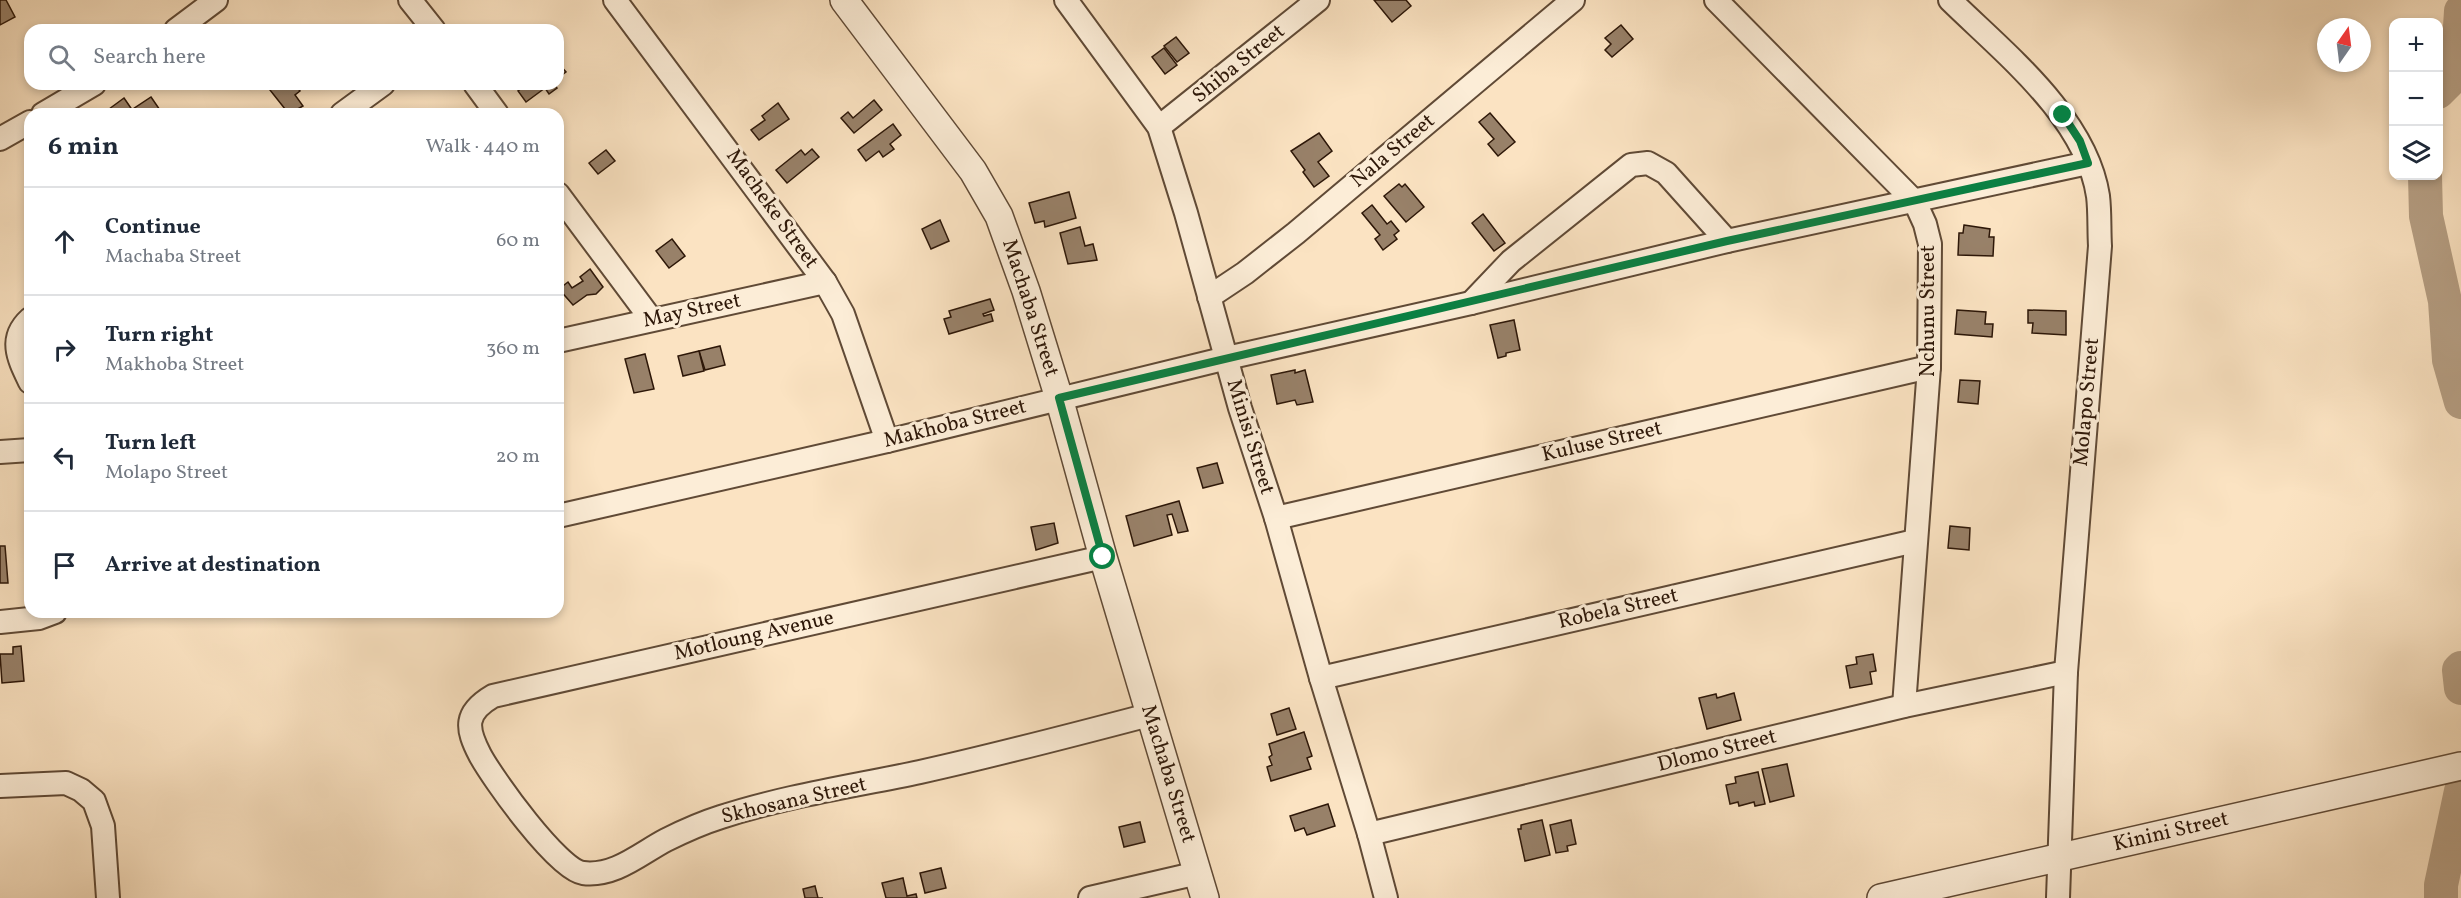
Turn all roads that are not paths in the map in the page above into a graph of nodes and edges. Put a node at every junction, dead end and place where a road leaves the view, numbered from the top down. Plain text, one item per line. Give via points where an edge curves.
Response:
1 (216, 0) edge
2 (410, 0) edge
3 (615, 0) edge
4 (844, 0) edge
5 (1066, 0) edge
6 (1318, 0) edge
7 (1573, 0) edge
8 (1716, 0) edge
9 (1950, 0) edge
10 (184, 24) edge
11 (429, 24) edge
12 (84, 90) edge
13 (375, 90) edge
14 (480, 90) edge
15 (53, 108) edge
16 (350, 108) edge
17 (493, 108) edge
18 (24, 125) edge
19 (1159, 127) junction
20 (0, 139) edge
21 (2088, 163) junction
22 (1915, 201) junction
23 (564, 202) edge
24 (1727, 241) junction
25 (825, 282) junction
26 (1209, 297) junction
27 (1471, 303) junction
28 (651, 319) junction
29 (24, 326) edge
30 (564, 340) edge
31 (1227, 358) junction
32 (24, 367) edge
33 (1929, 367) junction
34 (1059, 398) junction
35 (887, 441) junction
36 (24, 450) edge
37 (0, 452) edge
38 (564, 515) edge
39 (1276, 518) junction
40 (1916, 541) junction
41 (1103, 557) junction
42 (39, 618) edge
43 (0, 622) edge
44 (2066, 672) junction
45 (1321, 678) junction
46 (1904, 706) junction
47 (1149, 715) junction
48 (2461, 766) edge
49 (489, 771) joint
50 (0, 786) edge
51 (1370, 834) junction
52 (2061, 857) junction
53 (1201, 885) edge
54 (108, 898) edge
55 (1090, 898) edge
56 (1386, 898) edge
57 (1881, 898) edge
58 (2058, 898) edge

1 - 10 street
2 - 11 street
3 - 25 street, Macheke Street
4 - 34 street, Machaba Street via 973,171 999,216
5 - 19 street, Minisi Street
6 - 19 street, Shiba Street
7 - 26 street, Nala Street via 1296,233
8 - 22 street, Nchunu Street
9 - 21 street, Molapo Street via 2063,115 2080,141
12 - 15 street
13 - 16 street
14 - 17 street
18 - 20 street
19 - 26 street, Minisi Street
21 - 22 street, Makhoba Street
21 - 44 street, Molapo Street via 2097,195 2100,246
22 - 24 street, Makhoba Street
22 - 33 street, Nchunu Street via 1930,244
23 - 28 street
24 - 27 street, Makhoba Street
24 - 27 street via 1666,173 1648,163 1632,165 1511,261
25 - 28 street, May Street
25 - 35 street, Macheke Street via 843,314
26 - 31 street, Minisi Street
27 - 31 street, Makhoba Street
28 - 30 street, May Street
29 - 32 street via 16,338
31 - 34 street, Makhoba Street
31 - 39 street, Minisi Street
33 - 39 street, Kuluse Street
33 - 40 street, Nchunu Street
34 - 35 street, Makhoba Street
34 - 41 street, Machaba Street
35 - 38 street, Makhoba Street
36 - 37 street
39 - 45 street, Minisi Street
40 - 45 street, Robela Street
40 - 46 street, Nchunu Street
41 - 47 street, Machaba Street
41 - 49 street, Motloung Avenue via 493,696 471,715 470,730
42 - 43 street
44 - 46 street, Dlomo Street
44 - 52 street, Molapo Street
45 - 51 street, Minisi Street
46 - 51 street, Dlomo Street
47 - 49 street, Skhosana Street via 980,759 751,808 694,826 622,866 600,872 582,873 565,864
47 - 53 street, Machaba Street
48 - 52 street, Kinini Street
50 - 54 street via 66,783 94,801 103,826
51 - 56 street, Minisi Street
52 - 57 street, Kinini Street
52 - 58 street, Molapo Street
53 - 55 street

